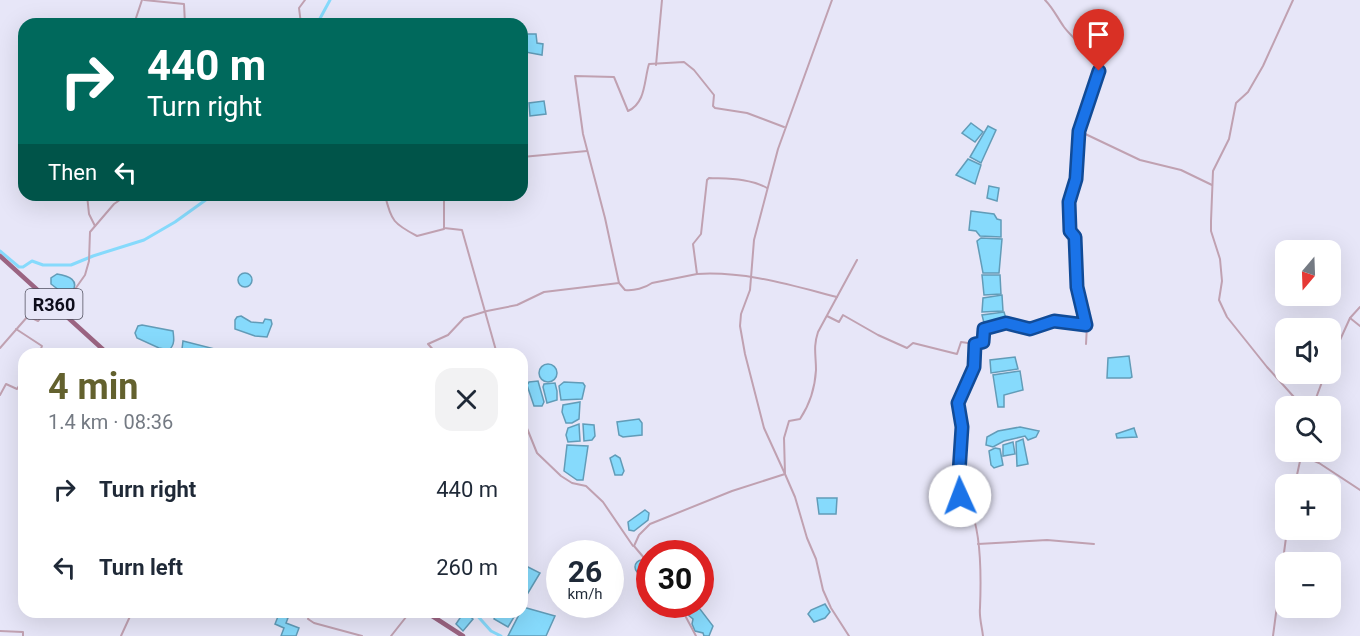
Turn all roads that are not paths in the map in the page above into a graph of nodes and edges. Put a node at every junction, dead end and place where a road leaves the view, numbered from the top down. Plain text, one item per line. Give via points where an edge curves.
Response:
1 (143, 0) edge
2 (305, 0) edge
3 (662, 0) edge
4 (832, 0) edge
5 (1044, 0) edge
6 (1293, 0) edge
7 (136, 18) edge
8 (185, 18) edge
9 (300, 18) edge
10 (656, 64) junction
11 (784, 127) junction
12 (1079, 131) junction
13 (587, 151) junction
14 (528, 156) edge
15 (1212, 185) junction
16 (767, 188) junction
17 (88, 201) edge
18 (118, 201) edge
19 (386, 201) edge
20 (444, 201) edge
21 (95, 226) junction
22 (446, 229) junction
23 (0, 256) edge
24 (857, 260) dead end
25 (697, 274) junction
26 (751, 276) junction
27 (619, 283) junction
28 (837, 297) junction
29 (52, 302) junction
30 (1360, 307) edge
31 (60, 310) junction
32 (485, 312) junction
33 (827, 316) junction
34 (1350, 318) junction
35 (1086, 325) junction
36 (1360, 326) edge
37 (16, 329) junction
38 (1341, 338) edge
39 (975, 344) junction
40 (1086, 344) dead end
41 (0, 348) edge
42 (41, 348) edge
43 (101, 348) edge
44 (432, 348) edge
45 (495, 348) edge
46 (18, 387) edge
47 (0, 395) edge
48 (1293, 396) edge
49 (528, 431) edge
50 (1317, 462) edge
51 (784, 474) junction
52 (1360, 490) edge
53 (1286, 540) edge
54 (978, 544) junction
55 (1094, 544) dead end
56 (634, 546) junction
57 (636, 548) edge
58 (129, 618) edge
59 (308, 618) edge
60 (405, 618) edge
61 (435, 618) edge
62 (686, 618) edge
63 (0, 631) edge
64 (695, 635) edge
65 (23, 636) edge
66 (121, 636) edge
67 (362, 636) edge
68 (391, 636) edge
69 (463, 636) edge
70 (849, 636) edge
71 (983, 636) edge
72 (1273, 636) edge

1 - 7 street
1 - 8 street via 184,4
2 - 9 street via 299,8
3 - 10 street
4 - 11 street
5 - 12 street via 1097,62 1099,71
6 - 15 street via 1263,66 1248,92 1236,103 1229,139 1213,171
10 - 11 street via 688,64 714,95 715,108 747,113
10 - 13 street via 649,64 642,97 628,111 614,77 575,76
11 - 16 street
12 - 15 street via 1140,160 1181,170
12 - 35 street via 1076,179 1069,202 1070,231 1075,237 1077,287
13 - 14 street
13 - 27 street
15 - 48 street via 1212,231 1222,281 1220,300 1227,317
16 - 25 street via 741,179 707,180 701,234 693,244
16 - 26 street via 754,240
17 - 21 street
18 - 21 street
19 - 22 street via 390,218 417,236
20 - 22 street
21 - 31 street via 90,232 89,261 81,282
22 - 32 street via 462,230
23 - 29 main road, R360
24 - 28 street
25 - 26 street
25 - 27 street via 630,290
26 - 28 street
26 - 51 street via 740,326 764,428
27 - 32 street via 544,292 517,305
28 - 33 street
29 - 31 main road, R360
29 - 37 street via 38,321 28,316
30 - 34 street
31 - 43 main road, R360
32 - 44 street via 464,318 448,335 428,344
32 - 45 street
33 - 39 street via 839,322 843,315 907,348 913,343 957,354 961,342
33 - 51 street via 814,344 816,368 810,404 800,419 789,421 786,428
34 - 36 street
34 - 38 street
35 - 39 street via 1054,321 1030,329 1006,323 984,329 983,342
35 - 40 street
37 - 41 street
37 - 42 street
39 - 54 street via 974,367 958,403 962,427 958,488 966,500
46 - 47 street via 6,384
49 - 56 street via 537,453 561,476 586,486 603,502
50 - 52 street
51 - 56 street via 650,524 639,534
51 - 70 street via 816,559 823,590
53 - 72 street
54 - 55 street via 1047,540
54 - 71 street
56 - 57 street
58 - 66 street
59 - 67 street
60 - 68 street
61 - 69 main road
62 - 64 street
63 - 65 street via 23,632

